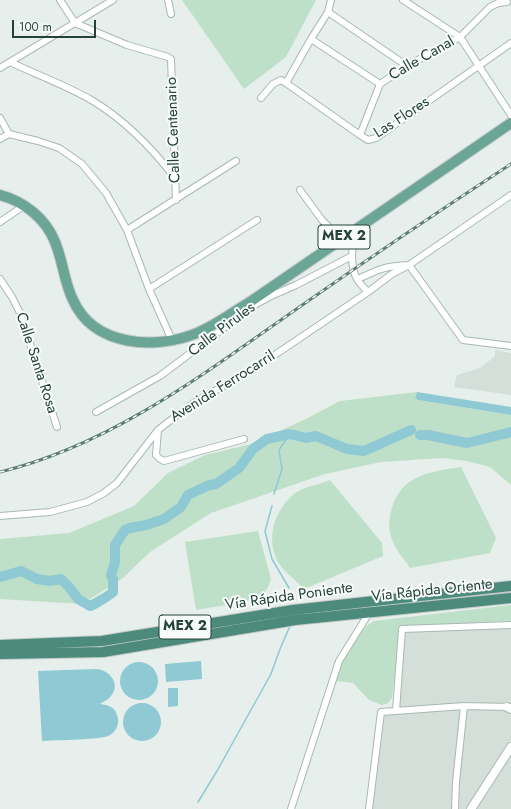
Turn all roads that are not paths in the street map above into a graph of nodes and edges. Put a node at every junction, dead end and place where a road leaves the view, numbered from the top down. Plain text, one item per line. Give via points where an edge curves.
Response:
1 (60, 0) edge
2 (113, 0) edge
3 (168, 0) edge
4 (331, 0) edge
5 (403, 0) edge
6 (507, 2) dead end
7 (328, 12) junction
8 (170, 14) dead end
9 (74, 23) junction
10 (460, 37) junction
11 (311, 39) junction
12 (511, 44) edge
13 (10, 62) junction
14 (407, 66) junction
15 (479, 66) junction
16 (0, 68) edge
17 (286, 83) junction
18 (380, 84) junction
19 (261, 98) dead end
20 (511, 114) edge
21 (0, 118) edge
22 (511, 122) edge
23 (9, 134) junction
24 (360, 135) junction
25 (0, 140) edge
26 (236, 161) dead end
27 (175, 178) junction
28 (300, 190) dead end
29 (0, 195) edge
30 (510, 198) edge
31 (176, 200) junction
32 (26, 205) junction
33 (257, 220) dead end
34 (0, 222) edge
35 (127, 230) junction
36 (354, 231) junction
37 (341, 239) junction
38 (352, 256) junction
39 (409, 265) junction
40 (0, 279) edge
41 (358, 280) junction
42 (149, 289) junction
43 (368, 292) junction
44 (251, 304) junction
45 (172, 340) junction
46 (511, 346) edge
47 (96, 412) dead end
48 (57, 427) dead end
49 (158, 430) junction
50 (244, 439) dead end
51 (0, 516) edge
52 (511, 586) edge
53 (511, 598) edge
54 (368, 613) junction
55 (511, 625) edge
56 (0, 644) edge
57 (0, 654) edge
58 (464, 706) junction
59 (510, 708) edge
60 (396, 712) junction
61 (509, 752) edge
62 (291, 809) edge
63 (369, 809) edge
64 (455, 809) edge
65 (471, 809) edge

1 - 9 street
2 - 9 street
3 - 8 street
4 - 7 street
5 - 10 street
6 - 10 street, Calle Canal via 490,7
7 - 11 street
7 - 14 street
9 - 13 street
9 - 27 street, Calle Centenario via 127,45 171,59
10 - 14 street, Calle Canal
10 - 15 street
11 - 17 street
11 - 18 street
12 - 15 street, Las Flores
13 - 16 street
13 - 27 street via 93,101 131,129
14 - 18 street, Calle Canal
15 - 20 street
15 - 24 street, Las Flores via 376,138 368,140
17 - 19 street via 277,81
17 - 24 street, Las Flores
18 - 24 street, Calle Canal
21 - 23 street
22 - 36 main road, MEX 2
23 - 25 street
23 - 35 street via 58,148 82,164 106,193
26 - 31 street
27 - 31 street, Calle Centenario
28 - 37 street via 322,220
29 - 32 main road, MEX 2
30 - 39 street, Avenida Ferrocarril
31 - 35 street
32 - 34 street
32 - 45 main road, MEX 2 via 52,235 73,300 92,326 108,335 127,340
33 - 42 street
35 - 42 street
36 - 37 main road, MEX 2
36 - 38 street
37 - 44 main road, MEX 2
38 - 41 street via 353,270
38 - 44 street, Calle Pirules via 296,285
39 - 41 street via 379,268
39 - 43 street, Avenida Ferrocarril
39 - 46 street via 463,340
40 - 48 street, Calle Santa Rosa via 20,313
41 - 43 street
42 - 45 street
43 - 49 street, Avenida Ferrocarril via 257,367 195,402
44 - 45 main road, MEX 2 via 208,328
44 - 47 street, Calle Pirules via 160,376
49 - 50 street via 156,455 164,461
49 - 51 street, Avenida Ferrocarril via 117,483 96,498 50,512
52 - 56 highway, Vía Rápida Poniente / MEX 2 via 293,610 102,641
53 - 54 highway, Vía Rápida Oriente / MEX 2
54 - 57 highway, Vía Rápida Oriente / MEX 2 via 295,620 103,652
54 - 62 street via 339,661
55 - 60 street via 402,629
58 - 59 street
58 - 60 street
58 - 64 street
60 - 63 street via 381,712
61 - 65 street

